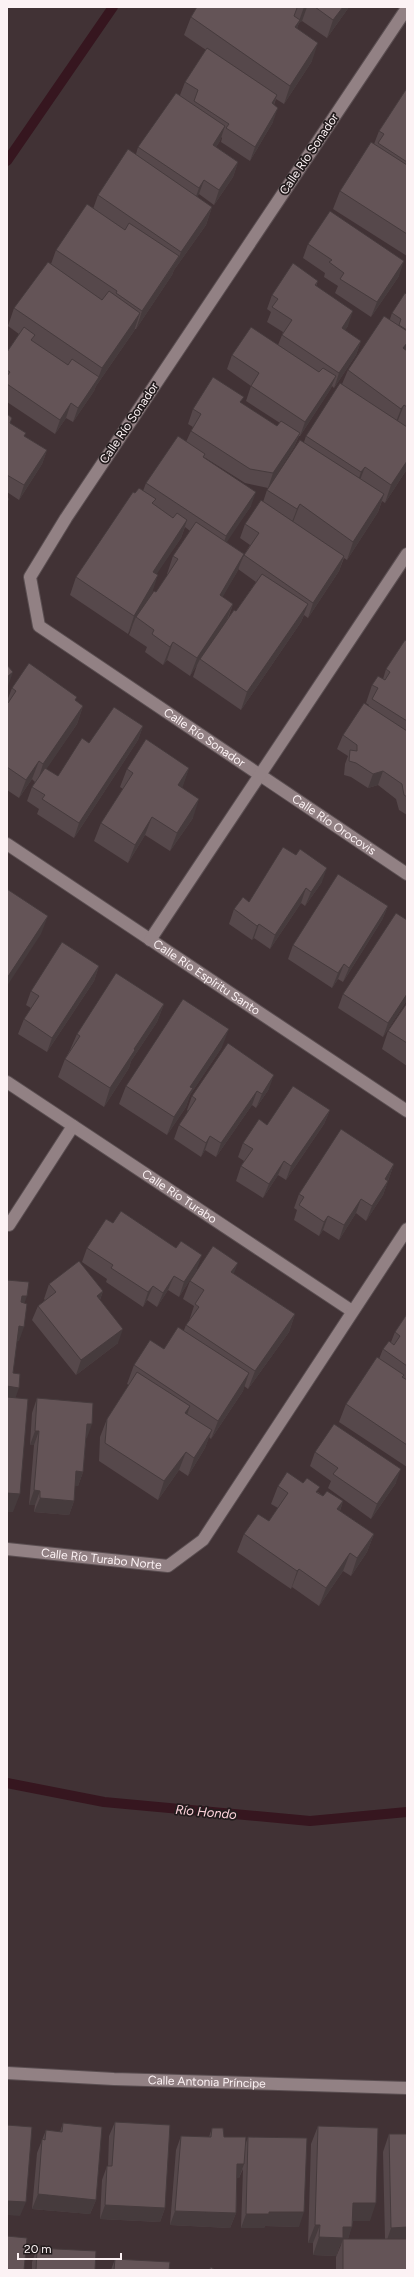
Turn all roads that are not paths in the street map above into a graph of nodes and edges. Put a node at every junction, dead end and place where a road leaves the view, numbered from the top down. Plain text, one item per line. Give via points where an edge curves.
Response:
1 (407, 8) edge
2 (407, 554) edge
3 (260, 776) junction
4 (7, 844) edge
5 (407, 874) edge
6 (150, 940) junction
7 (7, 1082) edge
8 (407, 1111) edge
9 (73, 1126) junction
10 (9, 1225) dead end
11 (407, 1230) edge
12 (352, 1311) junction
13 (7, 1549) edge
14 (7, 2073) edge
15 (407, 2088) edge

1 - 3 street, Calle Río Sonador via 75,505 30,578 39,626
2 - 3 street
3 - 5 street, Calle Río Orocovis
3 - 6 street
4 - 6 street, Calle Río Espíritu Santo
6 - 8 street, Calle Río Espíritu Santo
7 - 9 street, Calle Río Turabo
9 - 10 street
9 - 12 street, Calle Río Turabo
11 - 12 street
12 - 13 street, Calle Río Turabo Norte via 203,1540 168,1566
14 - 15 street, Calle Antonia Príncipe

